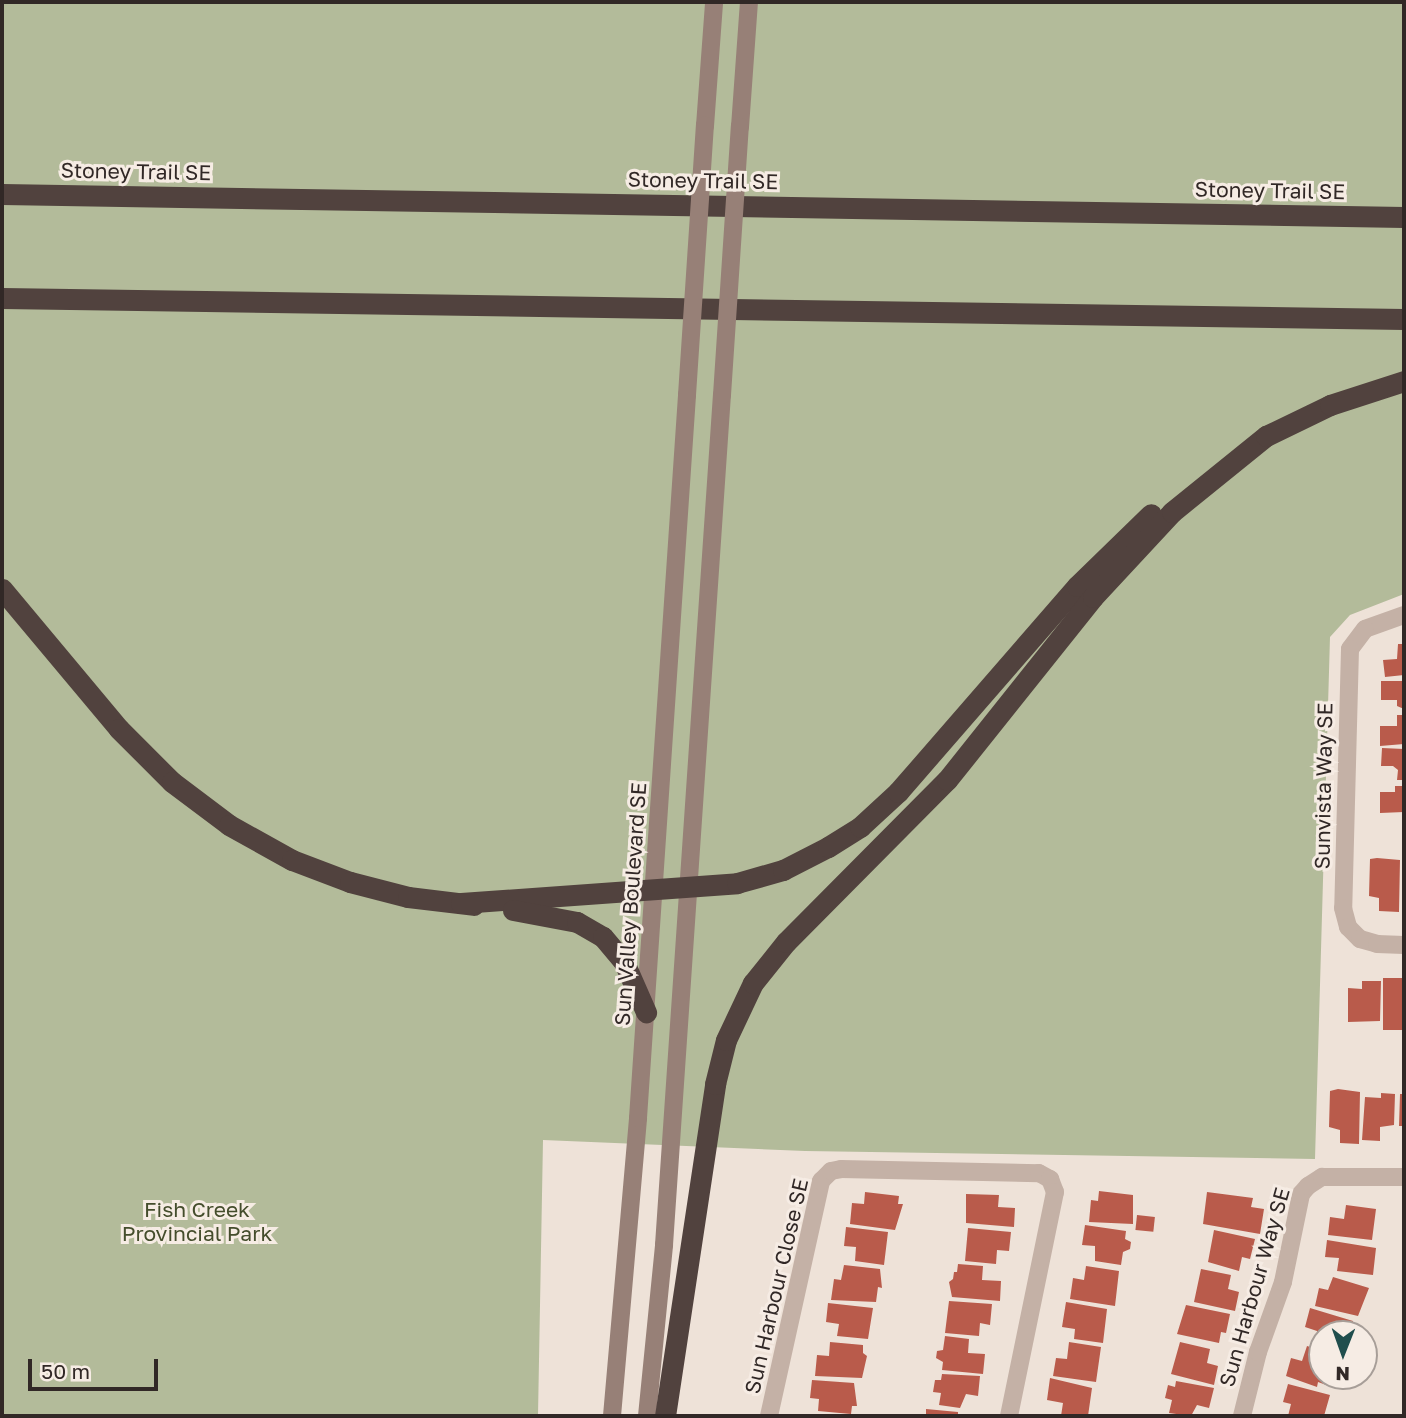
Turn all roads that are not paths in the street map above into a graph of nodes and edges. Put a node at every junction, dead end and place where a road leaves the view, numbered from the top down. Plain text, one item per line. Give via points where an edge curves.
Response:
1 (715, 2) edge
2 (749, 2) edge
3 (2, 194) edge
4 (1404, 217) edge
5 (2, 298) edge
6 (1404, 319) edge
7 (1404, 381) edge
8 (1266, 436) junction
9 (2, 589) edge
10 (1404, 615) edge
11 (688, 888) junction
12 (654, 890) junction
13 (461, 903) junction
14 (1404, 945) edge
15 (646, 1012) junction
16 (1404, 1177) edge
17 (611, 1416) edge
18 (647, 1416) edge
19 (665, 1416) edge
20 (769, 1416) edge
21 (1009, 1416) edge
22 (1242, 1416) edge

1 - 12 main road, Sun Valley Boulevard SE, bridge
2 - 11 main road, bridge
3 - 4 highway, Stoney Trail SE
5 - 6 highway
7 - 8 highway via 1330,405
8 - 11 highway via 1177,492 1116,546 912,777 860,827 769,876
8 - 19 highway via 1183,502 1134,550 947,780 786,942 749,989 726,1040 715,1084
9 - 13 highway via 119,729 173,782 229,825 292,860 341,879 394,894
10 - 14 street, Sunvista Way SE via 1365,629 1350,649 1343,908 1348,926 1360,939
11 - 12 highway
11 - 18 main road via 666,1218
12 - 13 highway
12 - 15 main road, Sun Valley Boulevard SE
13 - 15 highway via 559,917 591,929 624,962
15 - 17 main road, Sun Valley Boulevard SE
16 - 22 street, Sun Harbour Way SE via 1332,1176 1315,1181 1301,1194 1283,1282
20 - 21 street, Sun Harbour Close SE via 820,1185 826,1174 841,1169 1039,1173 1050,1179 1055,1192

